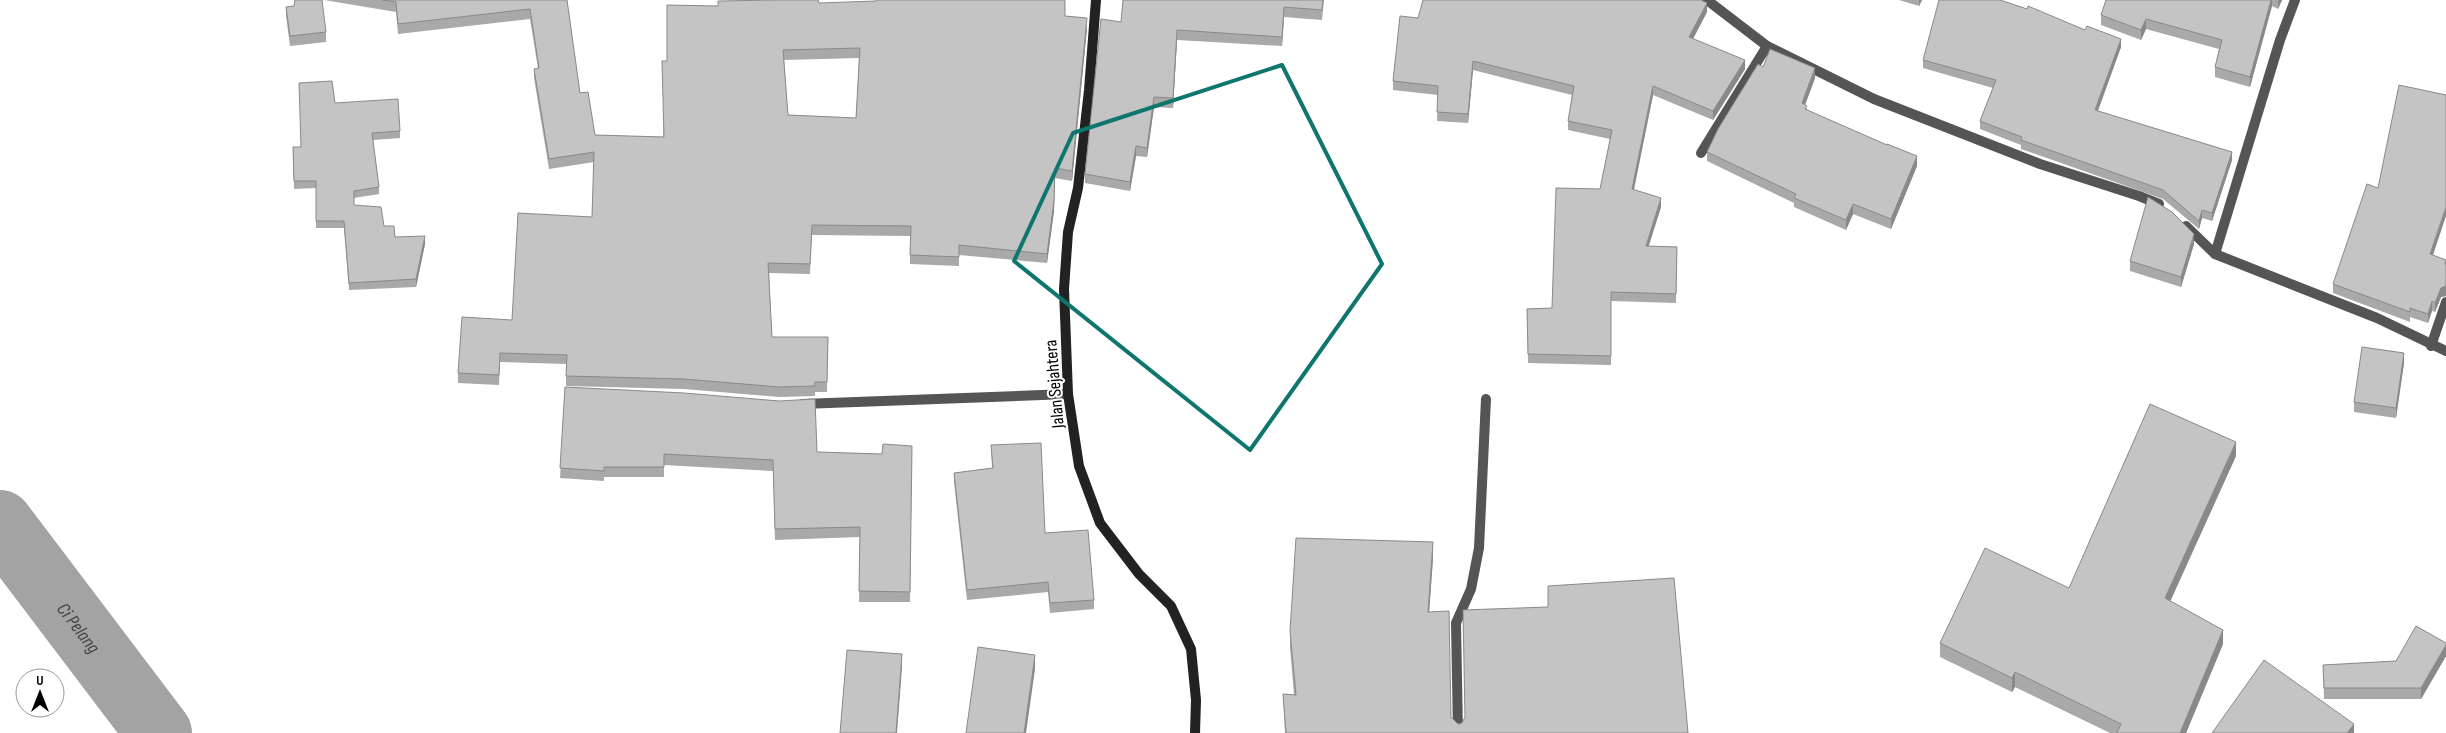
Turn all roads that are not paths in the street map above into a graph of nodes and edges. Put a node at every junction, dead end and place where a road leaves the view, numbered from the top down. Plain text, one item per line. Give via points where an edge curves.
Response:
1 (1096, 0) edge
2 (1707, 0) edge
3 (2295, 0) edge
4 (1768, 46) junction
5 (1702, 153) dead end
6 (2166, 209) edge
7 (2176, 217) edge
8 (2214, 254) junction
9 (2446, 302) edge
10 (2432, 346) junction
11 (2446, 351) edge
12 (1068, 394) junction
13 (1486, 399) dead end
14 (789, 404) edge
15 (1195, 733) edge
16 (1458, 733) edge

1 - 12 street, Jalan Sejahtera via 1078,188 1068,232 1064,289
2 - 4 street
3 - 8 street
4 - 5 street
4 - 6 street via 1874,99 2040,164 2140,196
7 - 8 street
8 - 10 street via 2377,318
9 - 10 street
10 - 11 street
12 - 14 street
12 - 15 street, Jalan Sejahtera via 1079,466 1100,523 1139,574 1171,606 1191,649 1196,700
13 - 16 street via 1478,548 1471,589 1456,623

